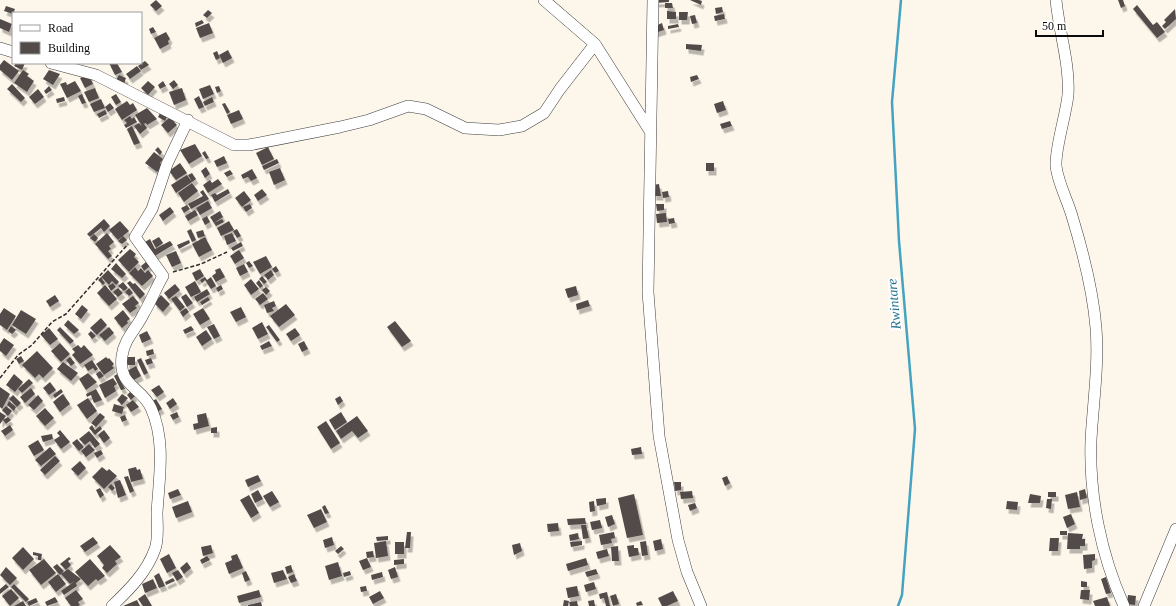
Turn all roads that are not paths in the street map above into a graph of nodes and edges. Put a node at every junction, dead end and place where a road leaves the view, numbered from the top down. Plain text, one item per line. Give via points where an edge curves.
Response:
1 (544, 0) edge
2 (653, 0) edge
3 (1056, 0) edge
4 (595, 44) junction
5 (0, 48) edge
6 (12, 52) edge
7 (55, 64) edge
8 (188, 120) junction
9 (650, 132) junction
10 (1176, 528) edge
11 (112, 606) edge
12 (701, 606) edge
13 (1124, 606) edge
14 (1144, 606) edge

1 - 4 street
2 - 9 street
3 - 13 street via 1058,24 1066,58 1068,94 1056,165 1072,216 1092,302 1096,348 1091,441 1092,475 1104,550
4 - 8 street via 544,113 522,126 499,130 465,128 426,109 408,106 340,127 249,145 234,145
4 - 9 street
5 - 6 street
7 - 8 street via 96,75
8 - 11 street via 167,164 152,209 135,237 163,276 144,314 128,337 122,356 123,374 130,386 145,396 157,422 161,449 156,548 131,588
9 - 12 street via 648,292 659,436 678,540 687,572
10 - 14 street

